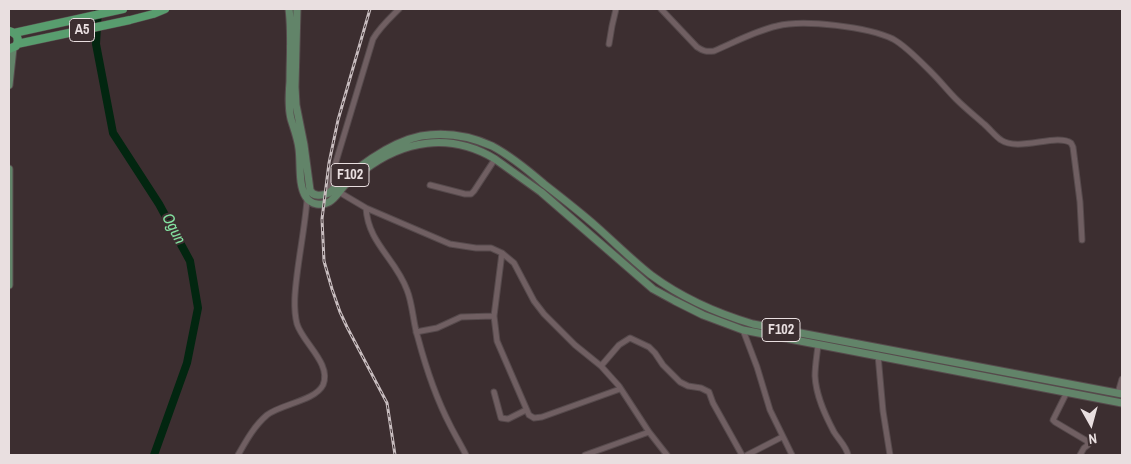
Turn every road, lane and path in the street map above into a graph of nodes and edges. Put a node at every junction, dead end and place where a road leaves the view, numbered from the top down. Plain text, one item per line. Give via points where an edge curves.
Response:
1 (123, 9) edge
2 (165, 9) edge
3 (289, 9) edge
4 (297, 9) edge
5 (399, 9) edge
6 (616, 9) edge
7 (661, 9) edge
8 (12, 32) edge
9 (610, 44) dead end
10 (13, 47) edge
11 (9, 85) edge
12 (493, 147) junction
13 (488, 154) junction
14 (495, 158) junction
15 (9, 169) edge
16 (430, 185) dead end
17 (339, 192) junction
18 (328, 193) junction
19 (307, 200) junction
20 (366, 208) junction
21 (1082, 240) dead end
22 (502, 253) junction
23 (9, 285) edge
24 (494, 316) junction
25 (743, 330) junction
26 (416, 332) junction
27 (818, 345) junction
28 (878, 355) junction
29 (601, 366) junction
30 (1122, 379) edge
31 (620, 389) junction
32 (494, 392) dead end
33 (1067, 392) junction
34 (1120, 394) edge
35 (1122, 403) edge
36 (526, 410) junction
37 (649, 432) junction
38 (782, 437) junction
39 (238, 455) edge
40 (466, 455) edge
41 (585, 455) edge
42 (667, 455) edge
43 (742, 455) edge
44 (747, 455) edge
45 (792, 455) edge
46 (848, 455) edge
47 (890, 455) edge
48 (1080, 455) edge

1 - 8 highway, A5
2 - 10 highway, A5
3 - 19 main road via 290,116 299,147 302,187
4 - 18 main road, F102 via 296,105 309,186 315,195
5 - 18 street via 373,39
6 - 9 street
7 - 21 street via 696,47 708,52 772,27 793,23 859,29 892,39 1001,140 1012,143 1064,140 1072,143
8 - 10 highway via 18,38
10 - 11 main road
12 - 13 main road
12 - 18 main road, F102 via 453,135 411,139 363,164
12 - 34 main road, F102 via 528,170 651,275 688,299 728,317
13 - 14 main road, F102
13 - 17 main road, F102 via 463,145 422,143 390,154
14 - 16 street via 470,194
14 - 25 main road, F102 via 541,192 653,289 703,315
15 - 23 main road
17 - 19 main road, F102 via 324,204
17 - 20 street
19 - 39 street via 294,300 300,334 323,368 323,385 317,393 268,415 254,428
20 - 22 street via 450,244 491,248
20 - 26 street via 373,235 408,291
22 - 24 street
22 - 29 street via 514,263 544,314
24 - 26 street via 461,317 436,328
24 - 36 street via 497,341
25 - 27 main road, F102
25 - 38 street
26 - 40 street via 433,385
27 - 28 main road, F102
27 - 46 street via 815,379 820,399
28 - 33 main road, F102
28 - 47 street
29 - 31 street
29 - 43 street via 619,345 630,338 649,347 680,382 709,392
30 - 34 street
31 - 36 street via 542,418 534,418
31 - 37 street
32 - 36 street via 501,418 508,420
33 - 35 main road, F102
33 - 48 street via 1053,420 1087,441 1088,445
37 - 41 street
37 - 42 street
38 - 44 street
38 - 45 street

